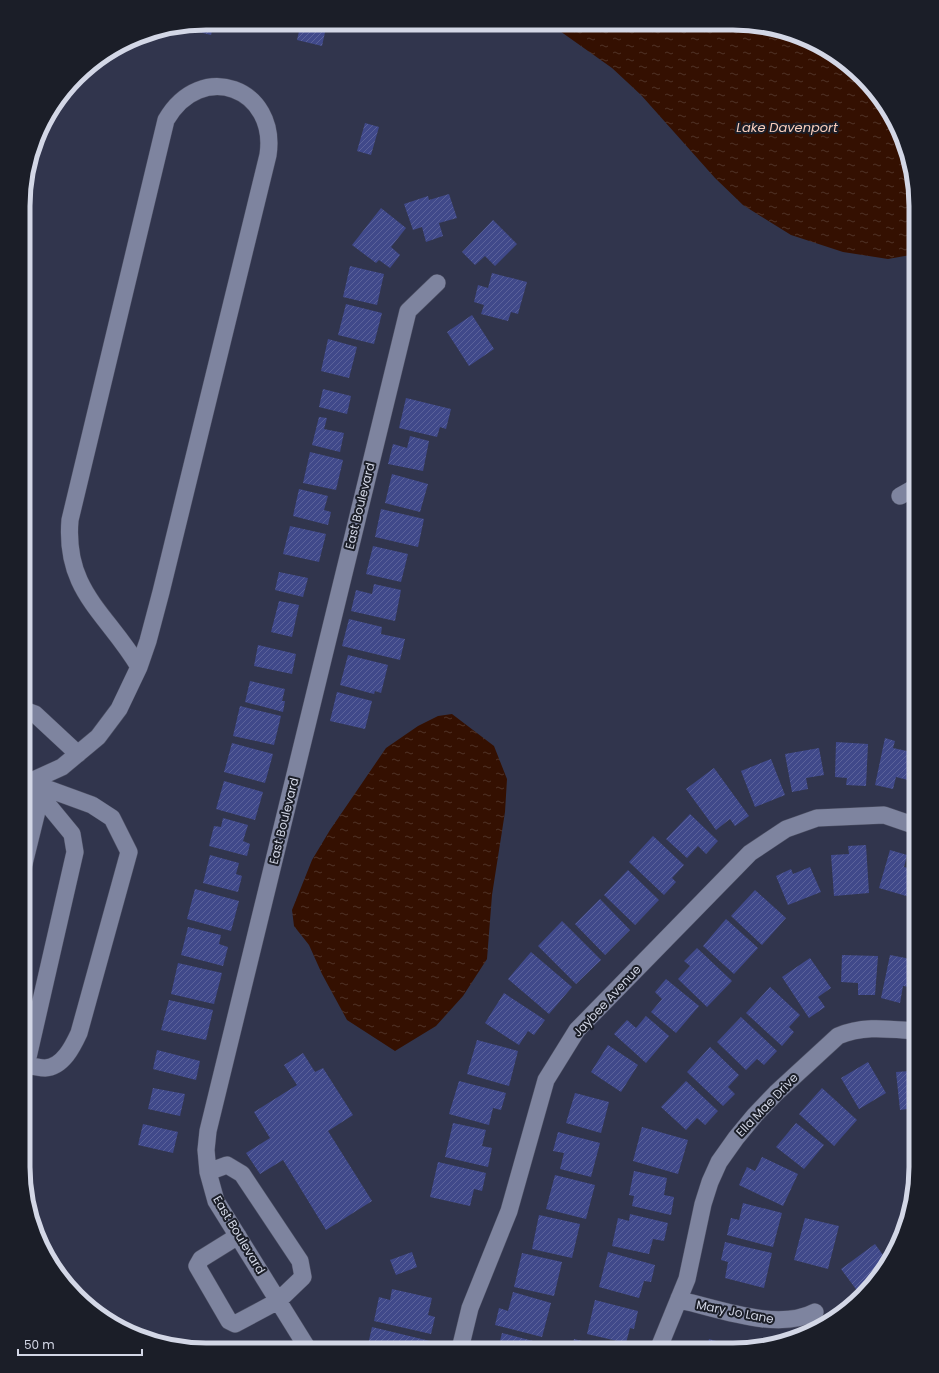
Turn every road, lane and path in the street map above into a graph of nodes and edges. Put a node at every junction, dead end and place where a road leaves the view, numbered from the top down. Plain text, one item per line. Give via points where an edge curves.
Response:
1 (437, 283) dead end
2 (909, 490) edge
3 (900, 496) dead end
4 (139, 667) junction
5 (30, 712) edge
6 (78, 754) junction
7 (30, 781) edge
8 (30, 784) edge
9 (30, 787) edge
10 (30, 793) edge
11 (909, 824) edge
12 (30, 842) edge
13 (909, 1031) edge
14 (30, 1045) edge
15 (30, 1066) edge
16 (208, 1172) junction
17 (238, 1236) junction
18 (679, 1298) junction
19 (278, 1301) junction
20 (815, 1312) dead end
21 (304, 1343) edge
22 (461, 1343) edge
23 (661, 1343) edge

1 - 16 street, East Boulevard via 408,311 208,1131
2 - 3 street
4 - 4 street via 161,592 268,155 268,133 264,118 245,95 228,88 198,90 174,107 166,120 70,520 70,550 76,576 89,600 126,646
4 - 6 street via 119,709 98,737
5 - 6 street via 36,714
6 - 7 street via 62,767
8 - 15 street via 92,805 112,818 129,852 79,1033 63,1059 47,1068
9 - 14 street via 72,834 75,852
10 - 12 street via 37,811
11 - 22 street, Jaybee Avenue via 884,815 817,818 786,830 750,853 577,1030 546,1080 509,1211 470,1308
13 - 18 street, Ella Mae Drive via 864,1028 838,1036 755,1115 719,1162 710,1182 694,1250
16 - 17 street, East Boulevard via 216,1201
16 - 19 street via 227,1165 242,1174 300,1261 303,1277
17 - 19 street, East Boulevard
17 - 19 street via 201,1259 197,1266 229,1321 235,1324
18 - 20 street, Mary Jo Lane via 763,1319 785,1321
18 - 23 street, Ella Mae Drive
19 - 21 street, East Boulevard

